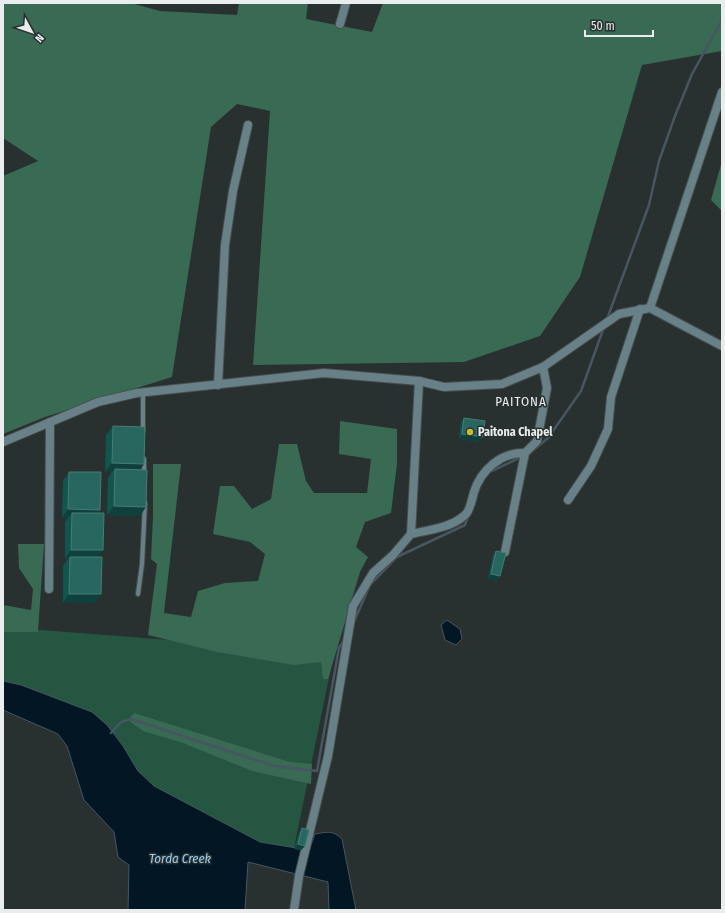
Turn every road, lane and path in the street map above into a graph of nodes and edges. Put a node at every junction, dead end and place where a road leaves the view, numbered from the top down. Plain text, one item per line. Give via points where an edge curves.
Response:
1 (346, 3) edge
2 (340, 24) dead end
3 (722, 92) edge
4 (248, 125) dead end
5 (650, 308) junction
6 (640, 309) junction
7 (722, 346) edge
8 (543, 367) junction
9 (419, 381) junction
10 (218, 385) junction
11 (143, 393) junction
12 (50, 422) junction
13 (143, 437) edge
14 (3, 442) edge
15 (143, 452) edge
16 (525, 453) junction
17 (145, 480) edge
18 (145, 496) edge
19 (568, 500) dead end
20 (411, 534) junction
21 (505, 552) edge
22 (49, 588) dead end
23 (138, 594) dead end
24 (294, 910) edge

1 - 2 street
3 - 5 street
4 - 10 street via 233,191 225,245
5 - 6 street
5 - 7 street
6 - 8 street via 619,314
6 - 19 street via 611,397 608,429 591,466
8 - 9 street via 502,384 444,387
8 - 16 street via 547,388 537,441
9 - 10 street via 324,373
9 - 20 street
10 - 11 street
11 - 12 street via 98,402
11 - 13 lane
12 - 14 street
12 - 22 street
15 - 17 lane
16 - 20 street via 514,453 496,461 483,472 467,514 454,523
16 - 21 street
18 - 23 lane
20 - 24 street via 393,556 373,573 353,606 328,756 299,876

